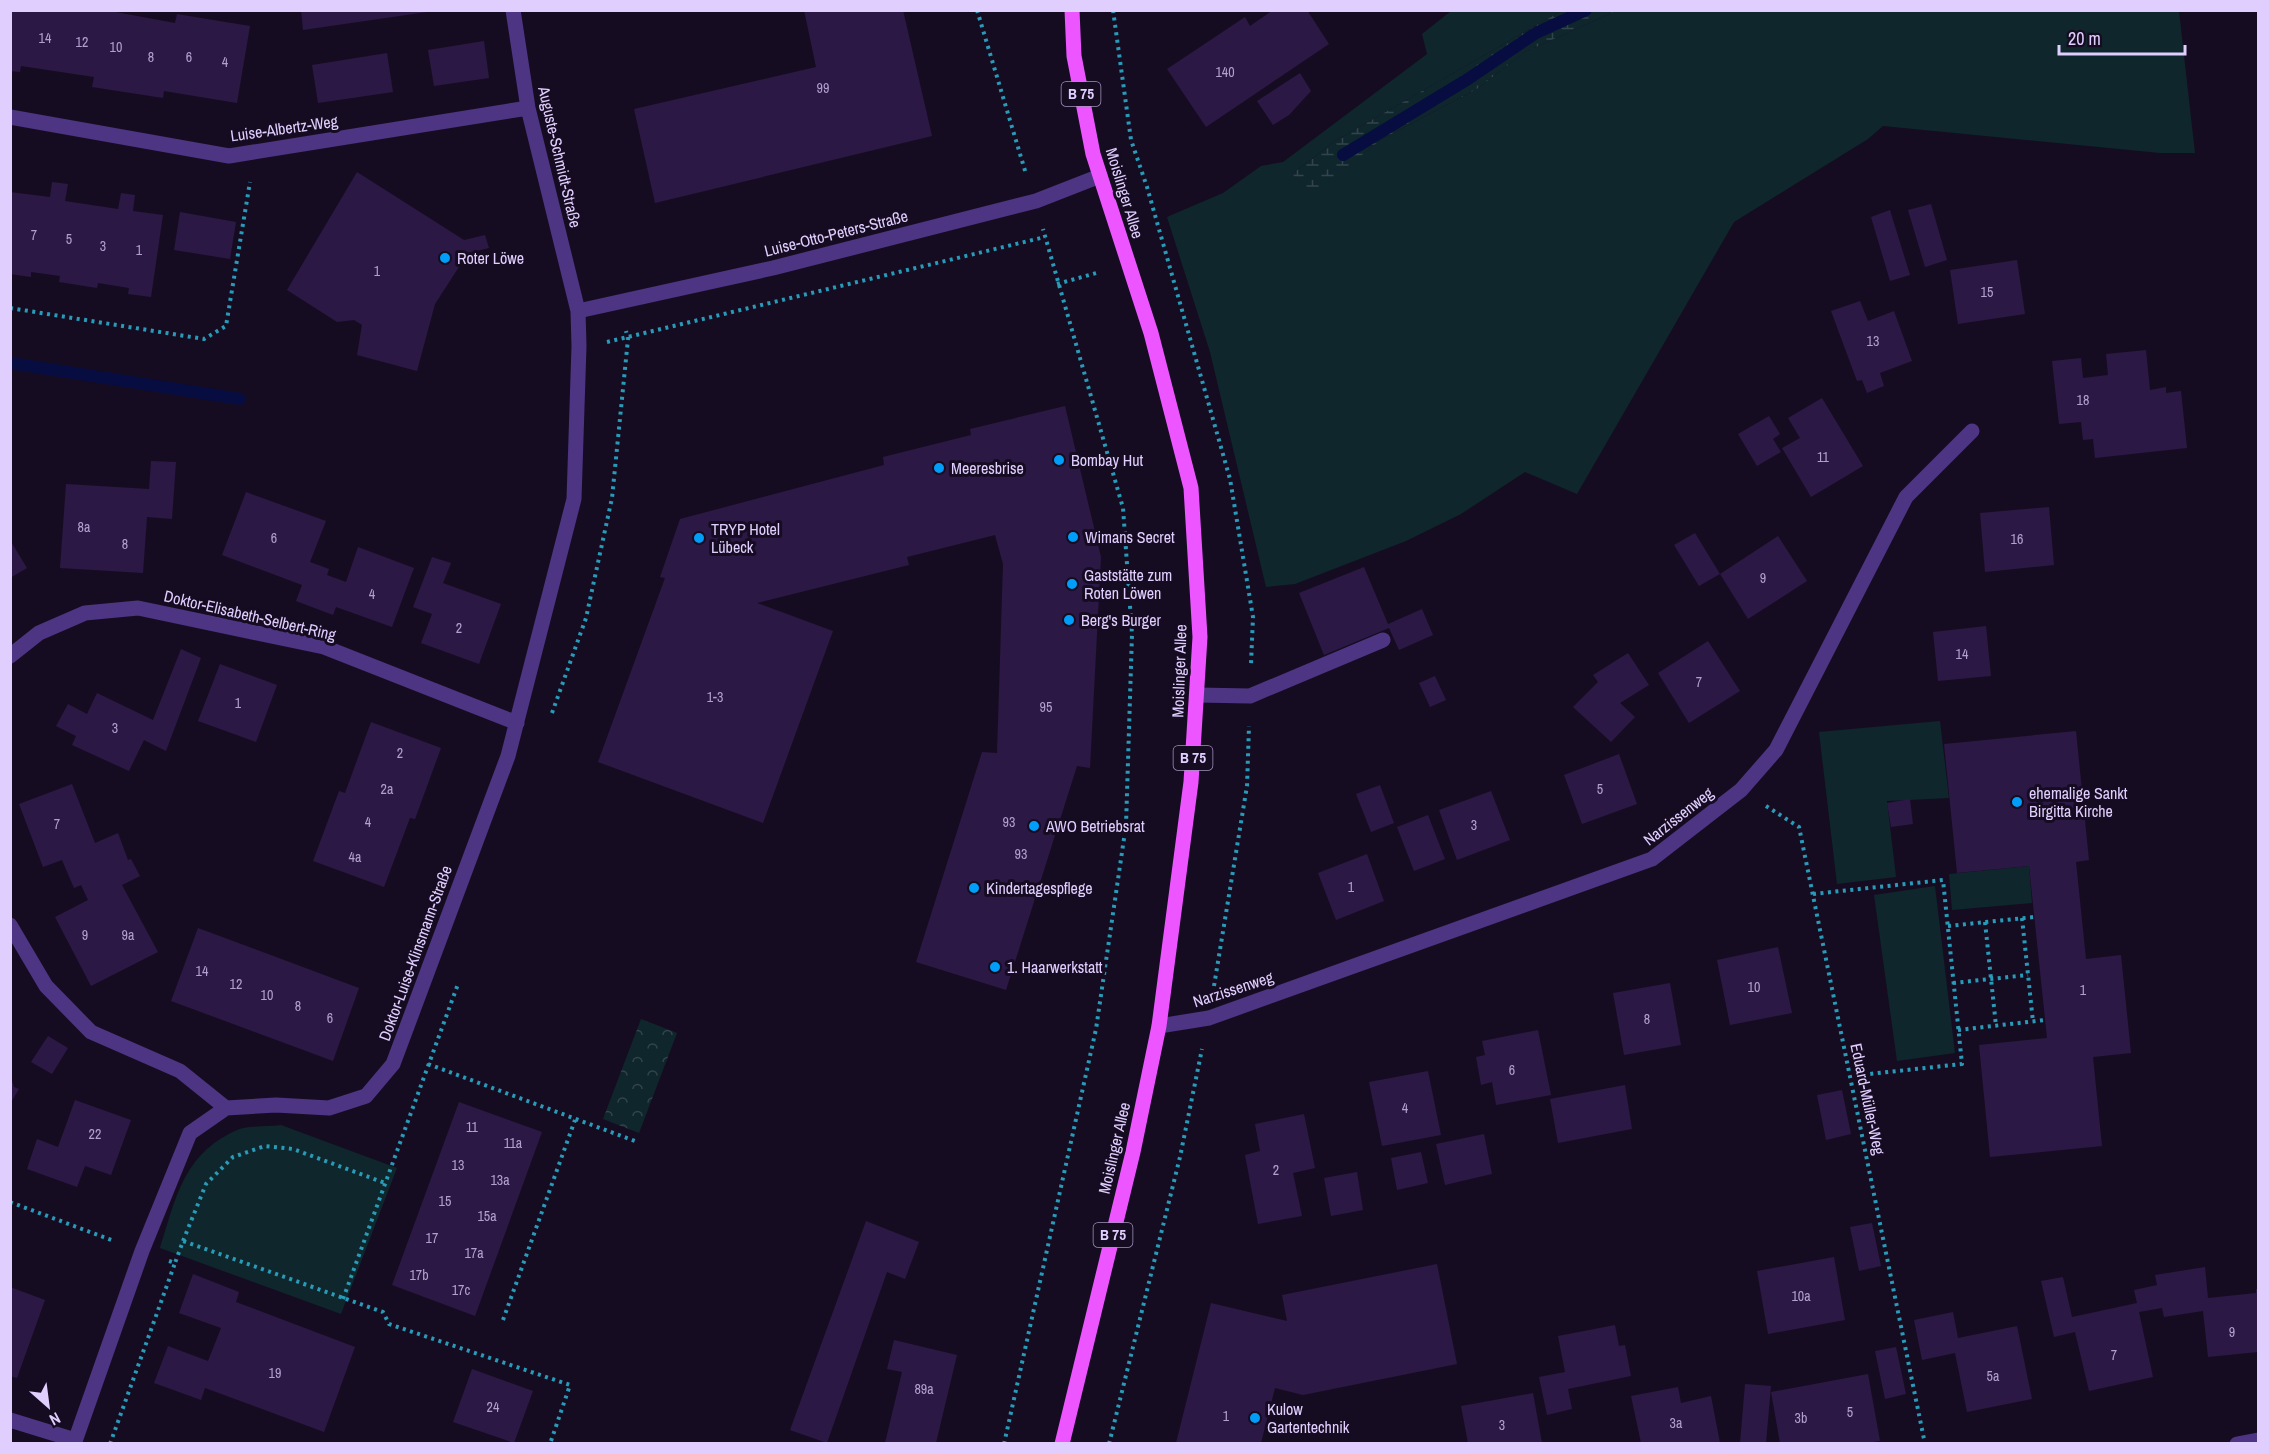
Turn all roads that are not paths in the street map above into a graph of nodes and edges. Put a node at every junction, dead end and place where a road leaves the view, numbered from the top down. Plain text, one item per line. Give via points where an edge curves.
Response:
1 (513, 10) edge
2 (1072, 10) edge
3 (528, 108) junction
4 (10, 117) edge
5 (1100, 176) junction
6 (578, 310) junction
7 (1972, 431) dead end
8 (1383, 640) dead end
9 (10, 656) edge
10 (1197, 695) junction
11 (517, 723) junction
12 (10, 925) edge
13 (1159, 1026) junction
14 (226, 1108) junction
15 (10, 1419) edge
16 (2259, 1440) edge
17 (74, 1442) edge
18 (1062, 1443) edge
19 (2237, 1443) edge

1 - 3 street, Auguste-Schmidt-Straße
2 - 5 main road, Moislinger Allee / B 75 via 1074,56
3 - 4 street, Luise-Albertz-Weg via 229,156
3 - 6 street, Auguste-Schmidt-Straße
5 - 6 street, Luise-Otto-Peters-Straße via 1036,201 772,268
5 - 10 main road, Moislinger Allee / B 75 via 1150,333 1191,488 1200,637
6 - 11 street, Doktor-Luise-Klinsmann-Straße via 574,499
7 - 13 street, Narzissenweg via 1906,497 1776,750 1741,790 1652,859 1209,1018
8 - 10 street via 1250,696
9 - 11 street, Doktor-Elisabeth-Selbert-Ring via 39,633 85,613 138,608 324,647
10 - 13 main road, Moislinger Allee / B 75 via 1191,782
11 - 14 street, Doktor-Luise-Klinsmann-Straße via 393,1064 366,1096 329,1108
12 - 14 street via 46,986 91,1032 180,1071
13 - 18 main road, Moislinger Allee / B 75 via 1133,1152
14 - 17 street via 190,1133 142,1251
15 - 17 street
16 - 19 street

